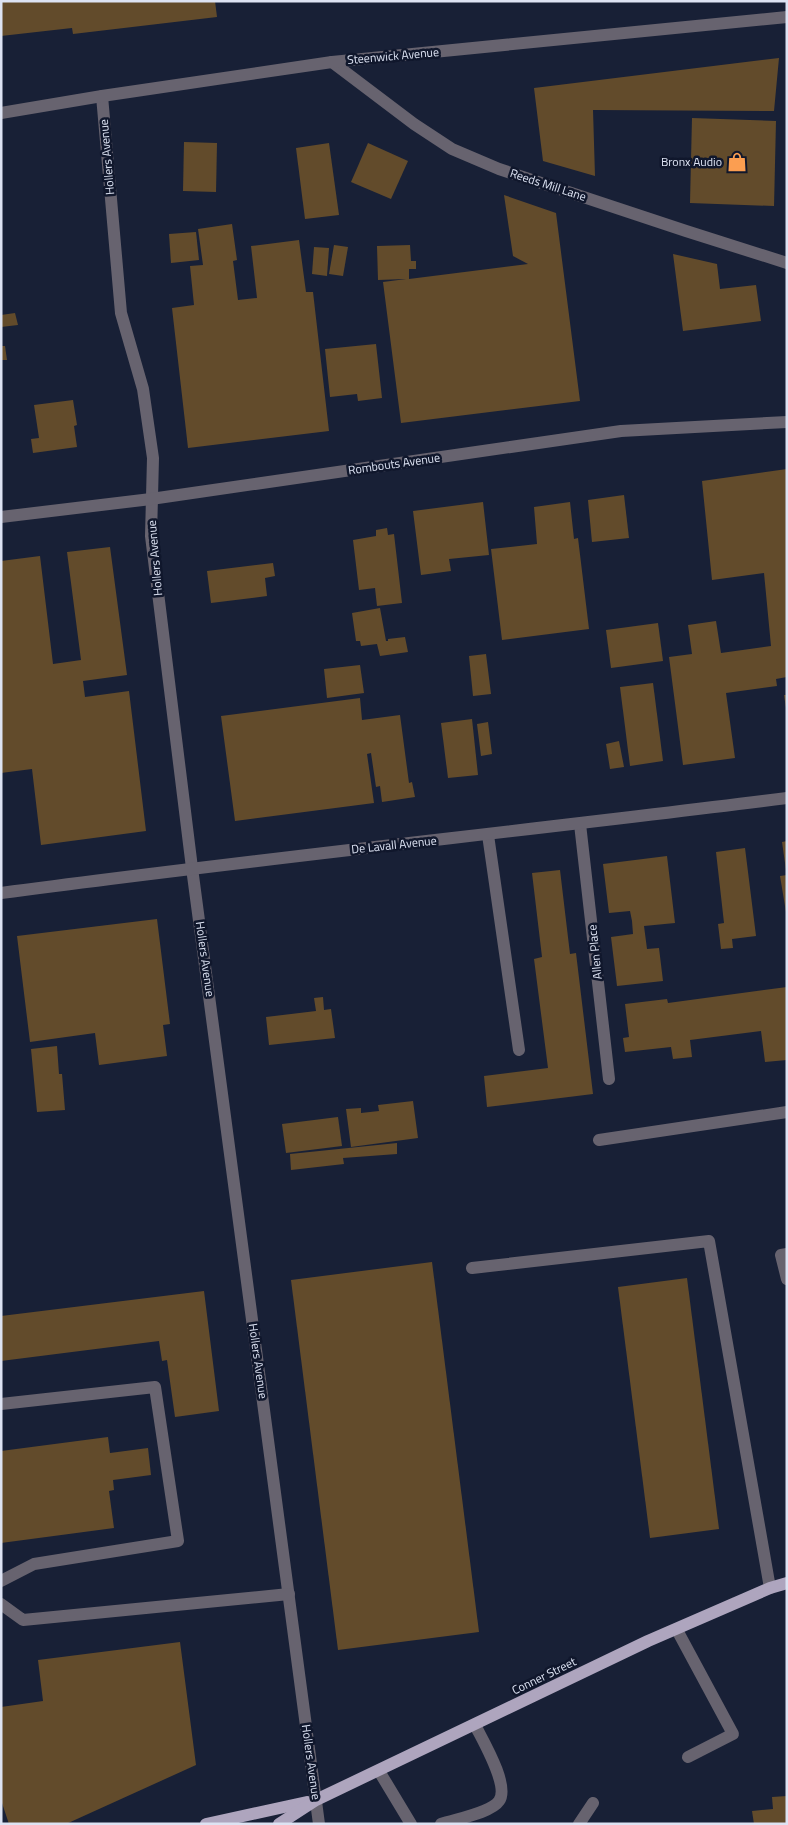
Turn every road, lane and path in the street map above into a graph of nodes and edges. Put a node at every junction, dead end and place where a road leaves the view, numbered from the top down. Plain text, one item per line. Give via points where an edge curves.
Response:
1 (787, 17) edge
2 (332, 62) junction
3 (102, 96) junction
4 (1, 113) edge
5 (787, 263) edge
6 (787, 422) edge
7 (151, 499) junction
8 (1, 517) edge
9 (787, 798) edge
10 (580, 824) junction
11 (488, 835) junction
12 (192, 868) junction
13 (1, 893) edge
14 (519, 1050) dead end
15 (609, 1079) dead end
16 (787, 1112) edge
17 (599, 1140) dead end
18 (787, 1254) edge
19 (472, 1268) dead end
20 (787, 1279) edge
21 (1, 1404) edge
22 (1, 1581) edge
23 (787, 1583) edge
24 (770, 1588) junction
25 (289, 1594) junction
26 (1, 1604) edge
27 (677, 1630) junction
28 (475, 1725) junction
29 (688, 1757) dead end
30 (379, 1770) junction
31 (316, 1800) junction
32 (593, 1803) dead end
33 (206, 1824) edge
34 (279, 1824) edge
35 (319, 1824) edge
36 (411, 1824) edge
37 (441, 1824) edge
38 (579, 1824) edge

1 - 2 street, Steenwick Avenue
2 - 3 street, Steenwick Avenue
2 - 5 street, Reeds Mill Lane via 452,149 499,169
3 - 4 street, Steenwick Avenue
3 - 7 street, Hollers Avenue via 121,313 143,389 153,458
6 - 7 street, Rombouts Avenue via 621,431
7 - 8 street, Rombouts Avenue
7 - 12 street, Hollers Avenue via 151,536
9 - 10 street, De Lavall Avenue
10 - 11 street, De Lavall Avenue
10 - 15 street, Allen Place
11 - 12 street, De Lavall Avenue
11 - 14 street
12 - 13 street, De Lavall Avenue
12 - 25 street, Hollers Avenue
16 - 17 street
18 - 20 street via 781,1255
19 - 24 street via 709,1241
21 - 22 street via 155,1386 178,1541 34,1564
23 - 24 main road, Conner Street
24 - 27 main road, Conner Street
25 - 26 street via 23,1620
25 - 31 street, Hollers Avenue
27 - 28 main road, Conner Street
27 - 29 street via 732,1734
28 - 30 main road, Conner Street
28 - 37 street via 501,1780 503,1794 487,1809
30 - 31 main road, Conner Street
30 - 36 street
31 - 33 main road, Conner Street
31 - 34 main road, Conner Street
31 - 35 street, Hollers Avenue
32 - 38 street

